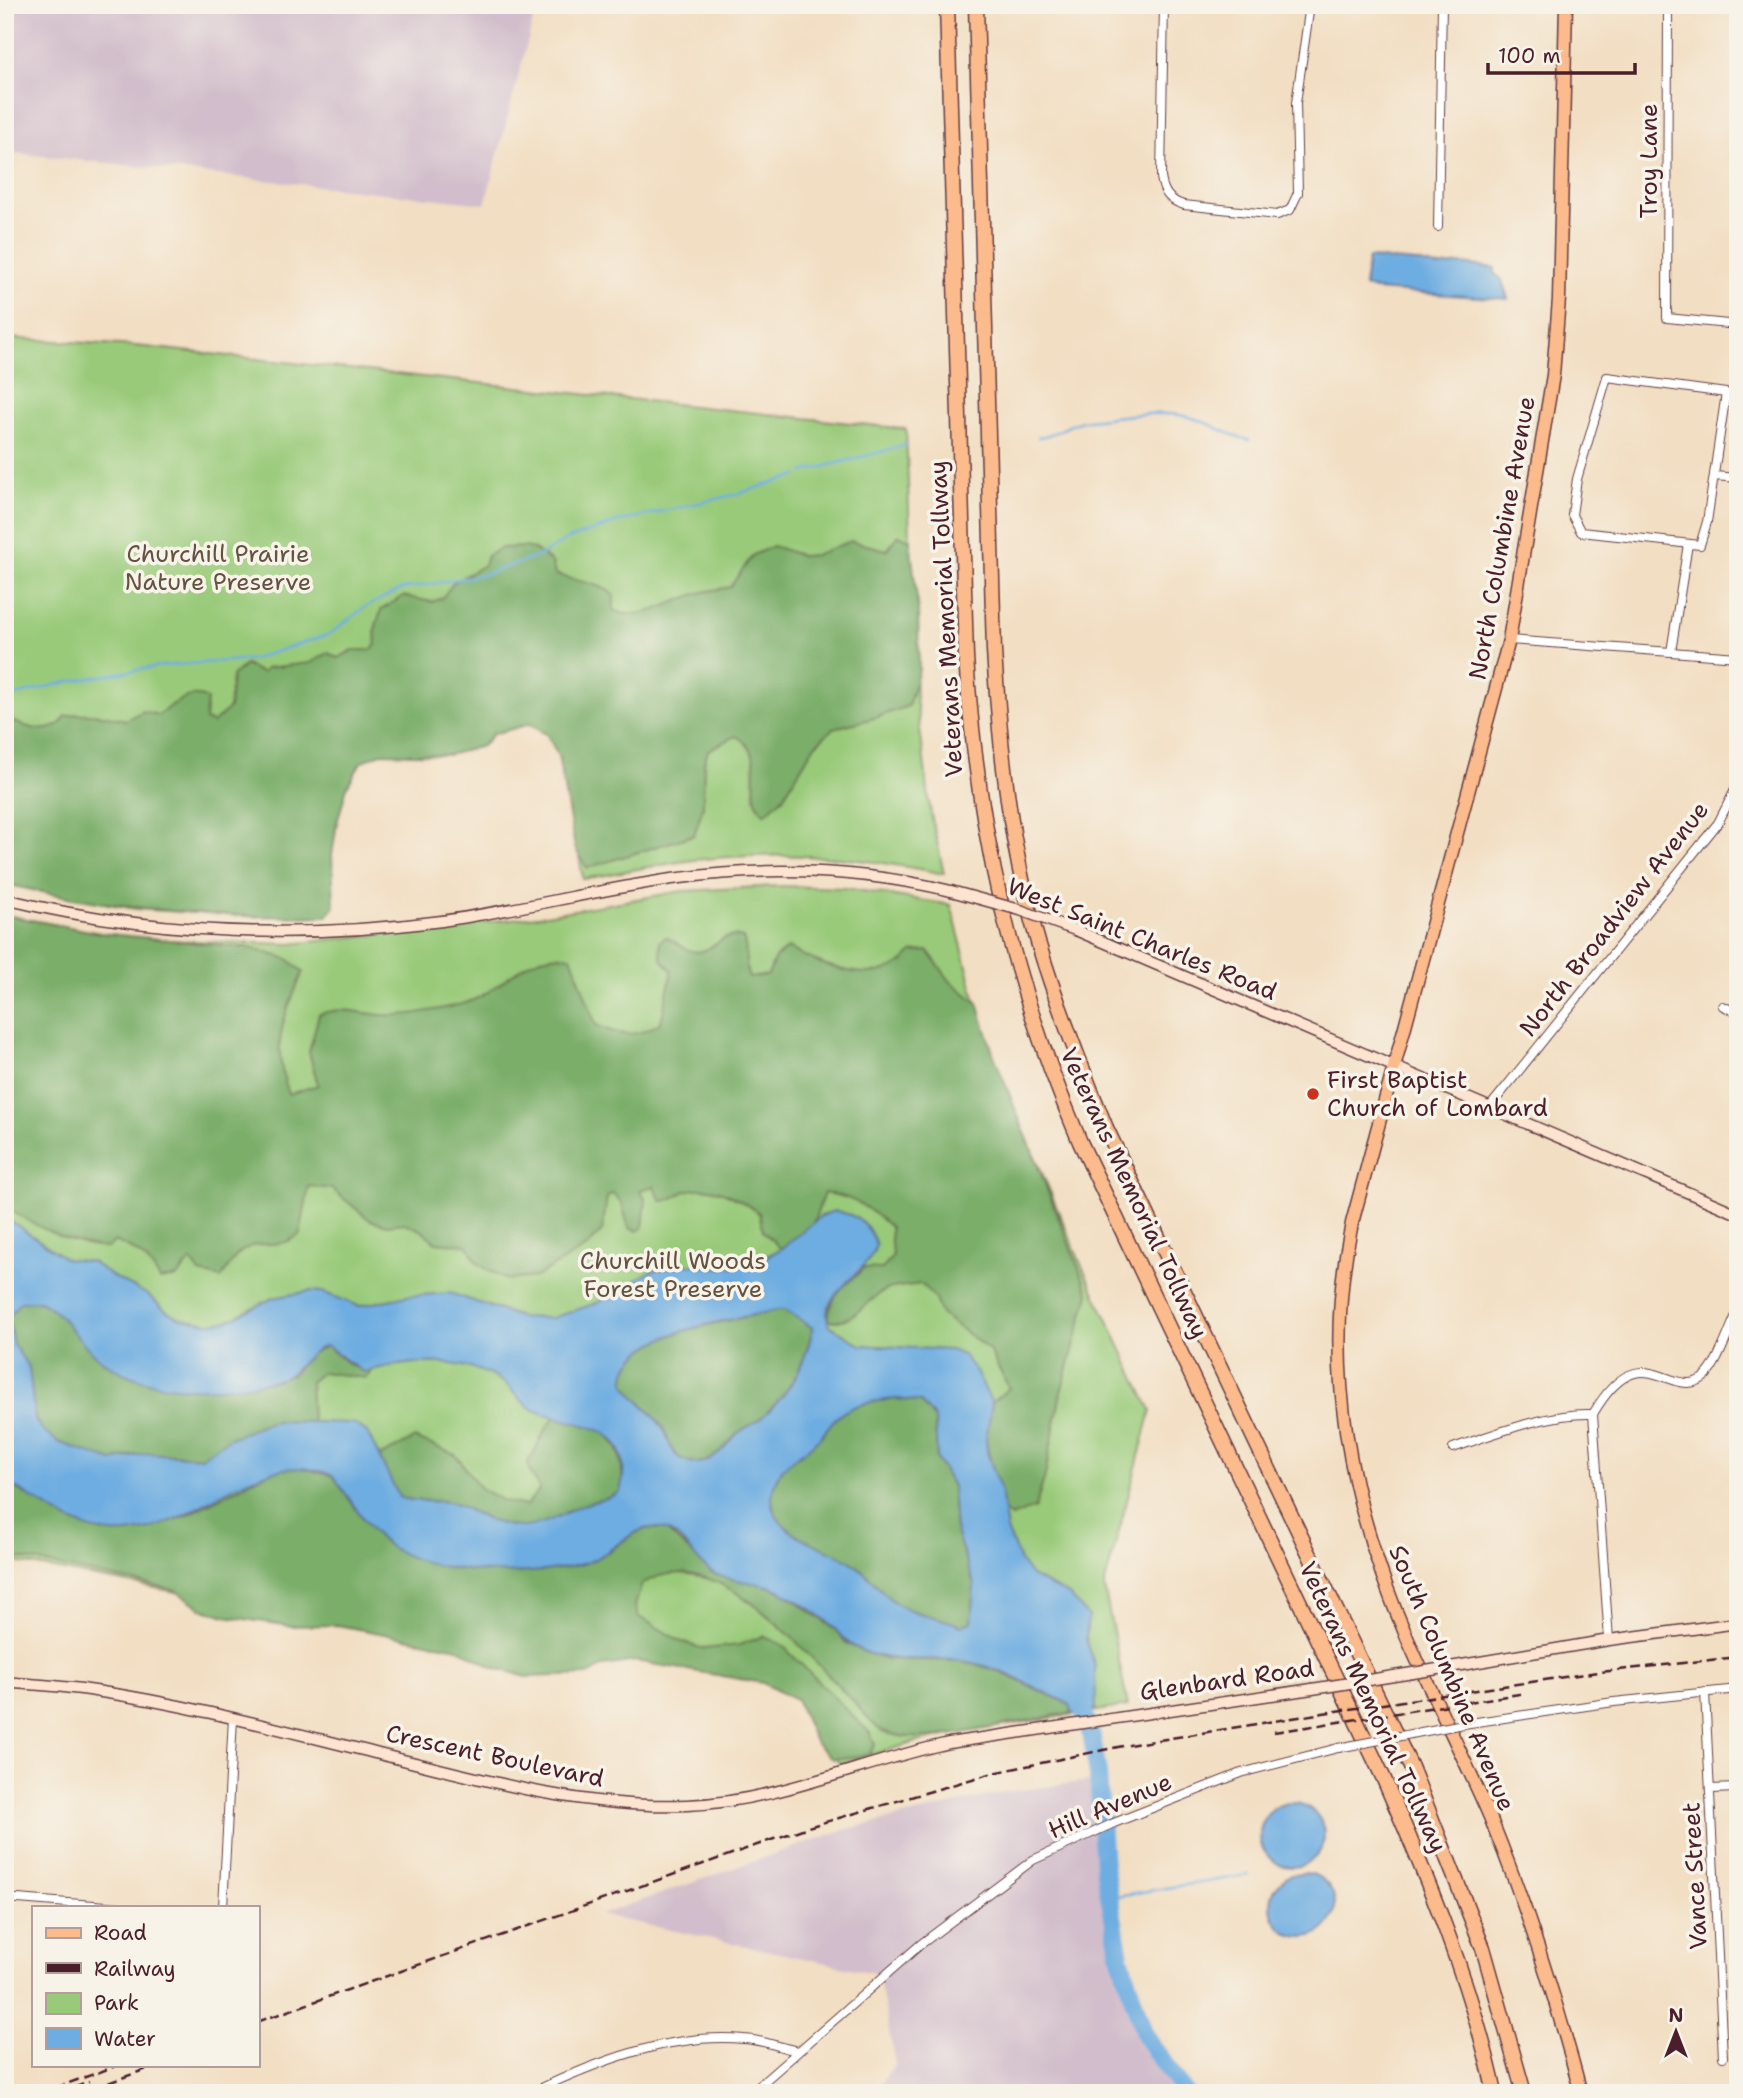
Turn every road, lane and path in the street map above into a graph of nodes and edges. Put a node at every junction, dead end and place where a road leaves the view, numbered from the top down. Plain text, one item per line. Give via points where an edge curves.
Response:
1 (947, 5) edge
2 (976, 5) edge
3 (1164, 5) edge
4 (1310, 5) edge
5 (1442, 5) edge
6 (1566, 5) edge
7 (1668, 5) edge
8 (1438, 227) dead end
9 (1738, 325) edge
10 (1714, 476) junction
11 (1738, 478) edge
12 (1688, 544) junction
13 (1509, 640) junction
14 (1671, 652) junction
15 (1738, 657) edge
16 (1738, 784) edge
17 (5, 899) edge
18 (1723, 1006) dead end
19 (1738, 1013) edge
20 (1395, 1066) junction
21 (1489, 1108) junction
22 (1738, 1214) edge
23 (1738, 1311) edge
24 (1593, 1413) junction
25 (1453, 1448) dead end
26 (1738, 1623) edge
27 (1609, 1640) junction
28 (5, 1682) edge
29 (1738, 1689) edge
30 (1705, 1692) junction
31 (233, 1718) junction
32 (1099, 1720) joint
33 (1738, 1787) edge
34 (1710, 1789) junction
35 (5, 1898) edge
36 (106, 1906) edge
37 (223, 1906) edge
38 (797, 2051) junction
39 (1723, 2057) dead end
40 (531, 2093) edge
41 (751, 2093) edge
42 (1494, 2093) edge
43 (1524, 2093) edge
44 (1581, 2093) edge

1 - 42 highway, Veterans Memorial Tollway via 969,706 985,840 1005,931 1038,1037 1080,1142 1428,1880 1454,1949
2 - 43 highway, Veterans Memorial Tollway via 999,732 1037,940 1106,1128 1411,1767 1483,1948
3 - 4 street via 1164,192 1184,205 1277,215 1296,200 1296,103
5 - 8 street
6 - 13 main road, North Columbine Avenue via 1553,375
7 - 9 street, Troy Lane via 1667,318
10 - 11 street
10 - 12 street via 1700,545
10 - 12 street via 1726,394 1606,377 1588,434 1572,515 1581,533
12 - 14 street
13 - 14 street
13 - 20 main road, North Columbine Avenue
14 - 15 street
16 - 21 street, North Broadview Avenue via 1718,823
17 - 20 main road, West Saint Charles Road, bridge via 125,922 236,931 342,930 454,919 664,880 727,873 842,873 1002,904 1078,931
18 - 19 street
20 - 21 main road, West Saint Charles Road
20 - 44 main road, South Columbine Avenue via 1343,1268 1338,1349 1345,1434 1366,1525 1390,1597 1495,1830 1545,1966
21 - 22 main road, West Saint Charles Road
23 - 24 street via 1702,1379 1686,1383 1647,1372 1627,1375 1610,1387
24 - 25 street via 1554,1418
24 - 27 street
26 - 27 main road
27 - 32 main road, Glenbard Road, bridge
28 - 31 main road, Crescent Boulevard via 96,1691
29 - 30 street, Hill Avenue
30 - 34 street, Vance Street
30 - 38 street, Hill Avenue, bridge via 1463,1724 1338,1748 1241,1773 1114,1823 1033,1860 921,1944
31 - 32 main road, Crescent Boulevard via 534,1790 611,1802 684,1805 762,1796 920,1749
31 - 37 street
33 - 34 street
34 - 39 street, Vance Street
35 - 36 street
38 - 40 street via 747,2039 687,2041 603,2063
38 - 41 street, Hill Avenue

